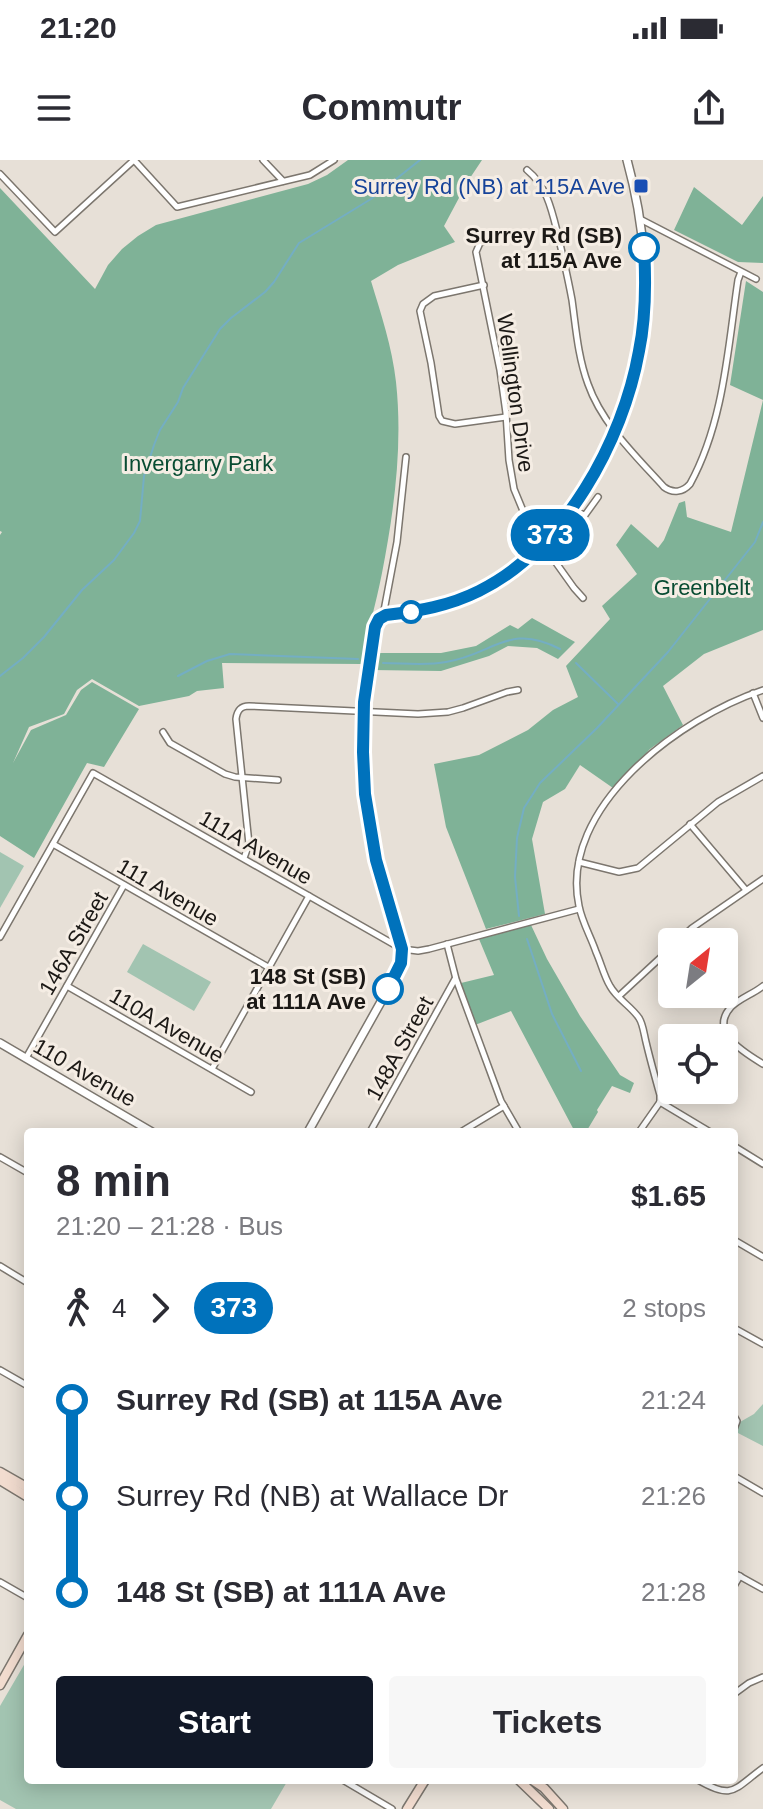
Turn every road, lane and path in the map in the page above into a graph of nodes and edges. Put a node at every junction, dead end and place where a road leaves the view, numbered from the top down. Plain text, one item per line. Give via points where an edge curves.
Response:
1 (134, 160) edge
2 (263, 160) edge
3 (334, 160) edge
4 (627, 160) edge
5 (527, 170) dead end
6 (0, 174) edge
7 (283, 182) junction
8 (640, 219) junction
9 (501, 236) dead end
10 (741, 272) junction
11 (756, 279) dead end
12 (484, 285) junction
13 (506, 417) junction
14 (615, 431) junction
15 (406, 457) dead end
16 (598, 497) dead end
17 (570, 510) junction
18 (543, 543) junction
19 (583, 598) dead end
20 (383, 616) junction
21 (518, 690) dead end
22 (763, 690) edge
23 (753, 693) junction
24 (363, 712) junction
25 (763, 718) edge
26 (163, 732) dead end
27 (763, 776) edge
28 (243, 777) junction
29 (278, 780) dead end
30 (690, 824) junction
31 (53, 844) junction
32 (244, 858) junction
33 (579, 862) junction
34 (763, 879) edge
35 (124, 885) junction
36 (746, 890) junction
37 (309, 896) junction
38 (579, 909) junction
39 (692, 928) edge
40 (0, 937) edge
41 (447, 944) junction
42 (402, 949) junction
43 (658, 960) edge
44 (268, 967) junction
45 (456, 979) junction
46 (67, 986) junction
47 (763, 986) edge
48 (619, 996) junction
49 (0, 1043) edge
50 (26, 1058) junction
51 (763, 1064) edge
52 (212, 1069) junction
53 (658, 1087) edge
54 (251, 1092) dead end
55 (659, 1104) edge
56 (663, 1104) edge
57 (504, 1106) junction
58 (145, 1128) edge
59 (310, 1128) edge
60 (372, 1128) edge
61 (468, 1128) edge
62 (517, 1128) edge
63 (642, 1128) edge
64 (703, 1128) edge
65 (738, 1148) edge
66 (0, 1157) edge
67 (763, 1164) edge
68 (24, 1171) edge
69 (738, 1242) edge
70 (763, 1257) edge
71 (0, 1266) edge
72 (24, 1281) edge
73 (738, 1330) edge
74 (763, 1344) edge
75 (0, 1370) edge
76 (24, 1384) edge
77 (0, 1472) edge
78 (738, 1478) edge
79 (0, 1480) edge
80 (24, 1486) edge
81 (763, 1493) edge
82 (24, 1495) edge
83 (738, 1575) edge
84 (0, 1582) edge
85 (763, 1589) edge
86 (24, 1596) edge
87 (24, 1642) edge
88 (763, 1677) edge
89 (0, 1685) edge
90 (738, 1691) edge
91 (763, 1768) edge
92 (350, 1784) edge
93 (423, 1784) edge
94 (523, 1784) edge
95 (537, 1784) edge
96 (705, 1784) edge
97 (392, 1809) edge
98 (407, 1809) edge
99 (552, 1809) edge
100 (563, 1809) edge

1 - 6 street via 55,232
1 - 7 street via 177,207
2 - 7 street
3 - 7 street via 310,175
4 - 8 street
5 - 14 street via 537,178 555,218 589,389
8 - 10 street
8 - 14 street via 645,270 642,332 635,373
9 - 12 street, Wellington Drive via 480,243 476,252
10 - 11 street
10 - 14 street via 721,393 690,484 682,490 664,487
12 - 13 street, Wellington Drive
12 - 13 street via 434,296 420,311 442,421
13 - 18 street, Wellington Drive via 514,489
14 - 17 street
15 - 20 street
16 - 17 street via 585,515
17 - 18 street
18 - 19 street, Wellington Drive
18 - 20 street via 477,593 439,607
20 - 24 street via 375,627
21 - 24 street via 448,712
22 - 23 street
23 - 25 street
23 - 33 street via 696,722 637,767 596,817
24 - 28 street via 241,707 236,719
24 - 42 street via 371,837
26 - 28 street via 170,743 220,771
27 - 30 street
28 - 29 street
28 - 32 street via 249,844
30 - 33 street via 638,868 619,872
30 - 36 street
31 - 32 street, 111A Avenue via 93,773
31 - 35 street, 111 Avenue
31 - 40 street
32 - 37 street, 111A Avenue
33 - 38 street
34 - 36 street
35 - 44 street, 111 Avenue
35 - 46 street, 146A Street
36 - 39 street
37 - 42 street, 111A Avenue
37 - 44 street
38 - 41 street
38 - 48 street via 610,987
41 - 42 street
41 - 45 street
42 - 59 street via 396,975
43 - 48 street
44 - 52 street
45 - 57 street
45 - 60 street, 148A Street
46 - 50 street, 146A Street
46 - 52 street, 110A Avenue
47 - 51 street via 733,1006 724,1025 733,1044
48 - 53 street via 640,1019
49 - 50 street, 110 Avenue
50 - 58 street, 110 Avenue
52 - 54 street, 110A Avenue
55 - 63 street
56 - 64 street
57 - 61 street
57 - 62 street
65 - 67 street
66 - 68 street
69 - 70 street
71 - 72 street
73 - 74 street
75 - 76 street
77 - 80 main road
78 - 81 street
79 - 82 main road
83 - 85 street
84 - 86 street
87 - 89 main road
88 - 90 street
91 - 96 street via 730,1791
92 - 97 street
93 - 98 main road
94 - 99 main road
95 - 100 main road

